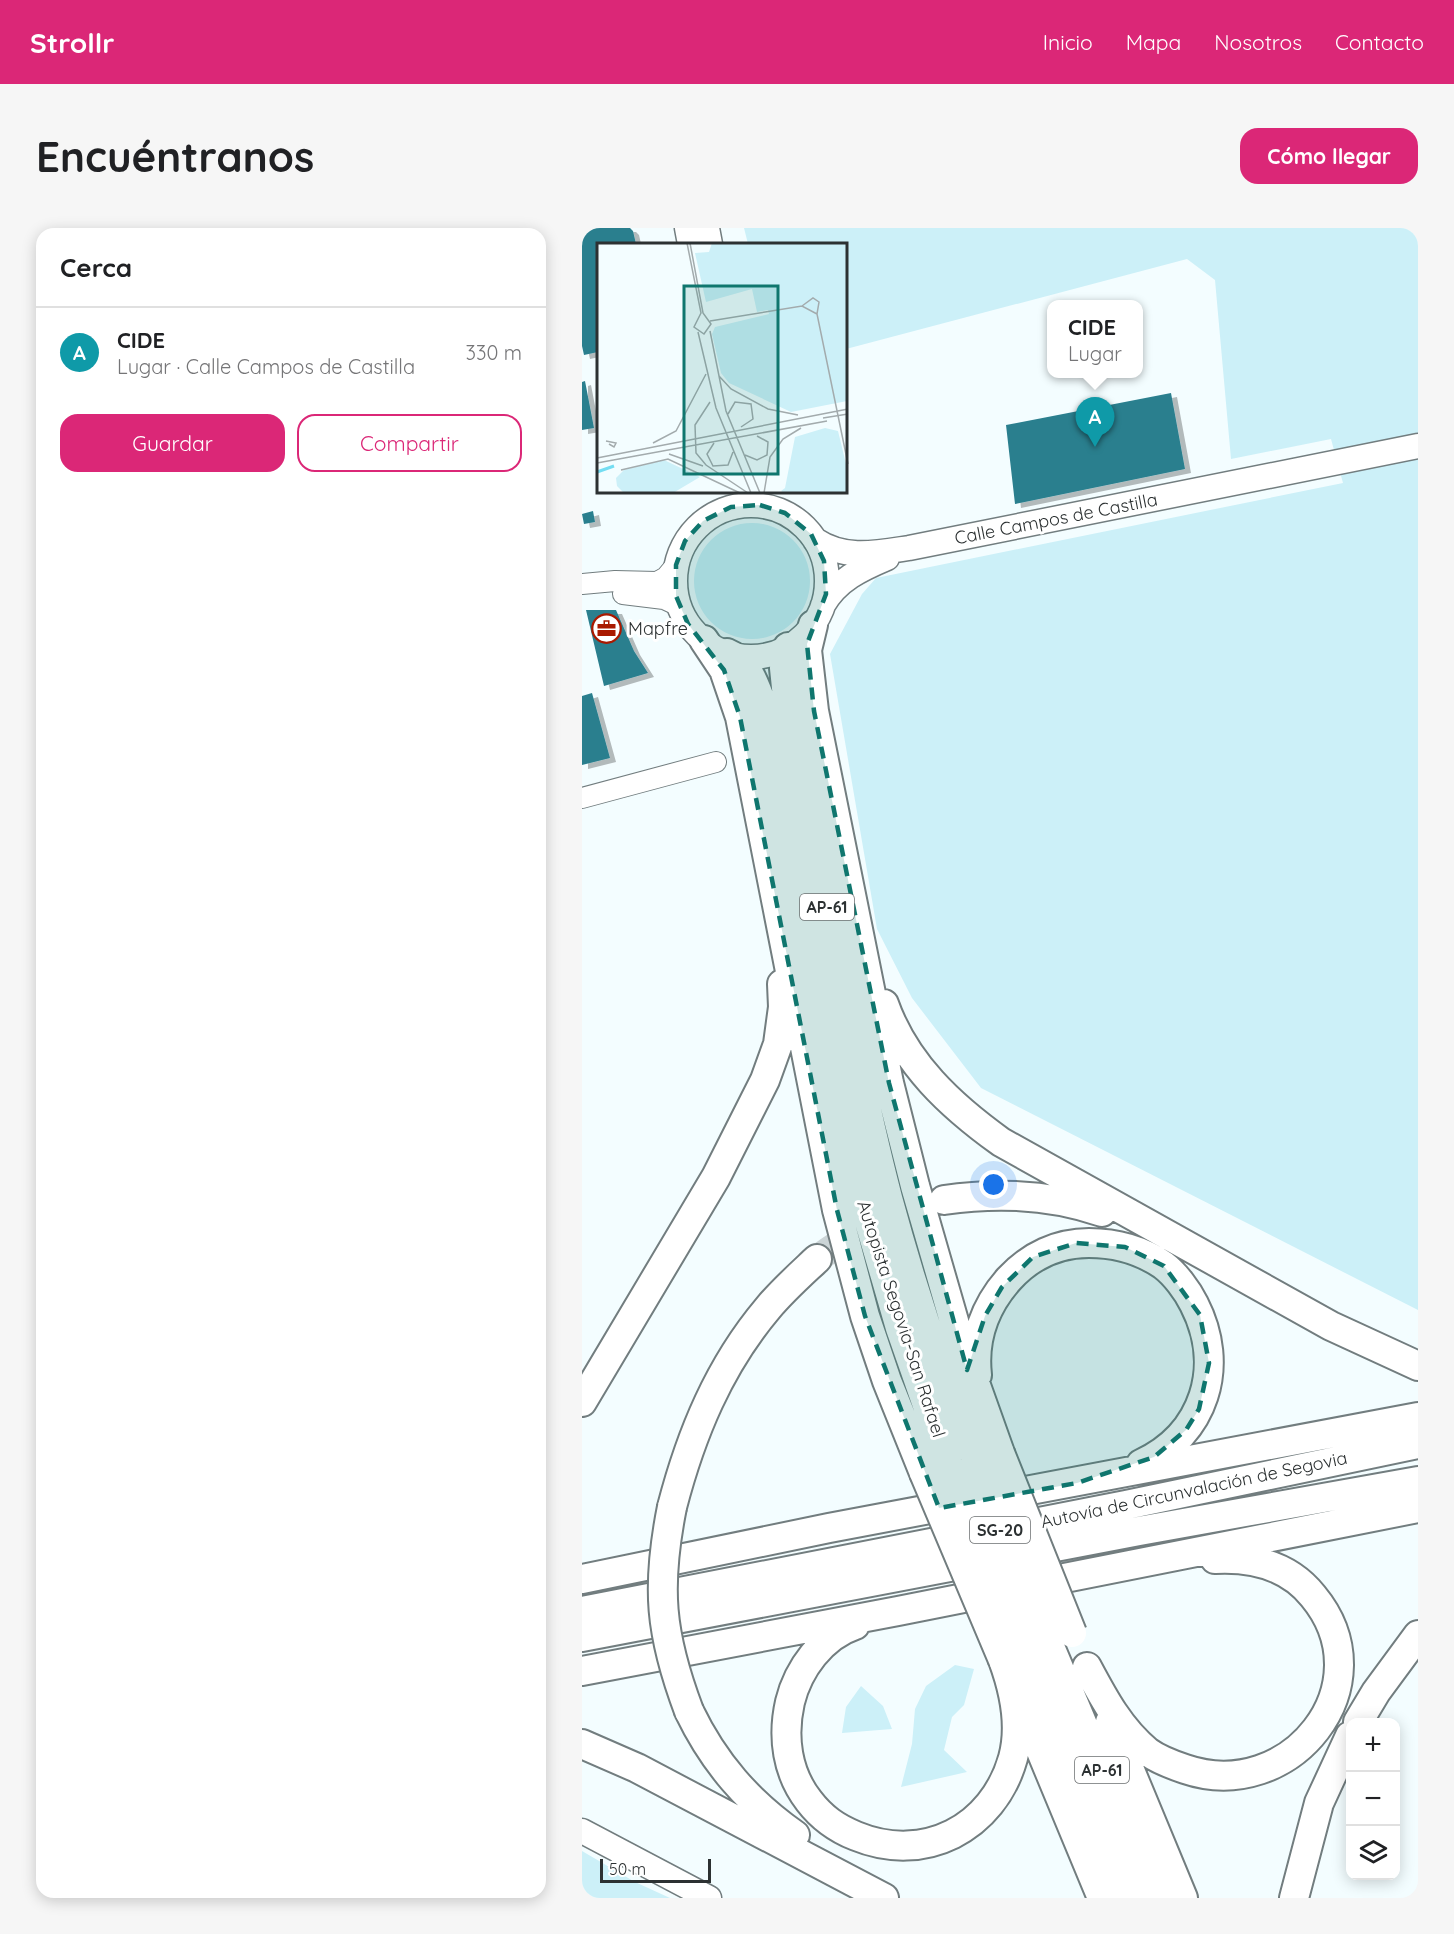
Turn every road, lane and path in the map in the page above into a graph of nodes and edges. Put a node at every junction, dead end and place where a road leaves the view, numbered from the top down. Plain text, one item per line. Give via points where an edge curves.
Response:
1 (687, 228) edge
2 (707, 228) edge
3 (690, 243) edge
4 (710, 243) edge
5 (1418, 446) edge
6 (766, 494) edge
7 (726, 501) edge
8 (782, 511) junction
9 (815, 540) junction
10 (909, 548) junction
11 (676, 565) junction
12 (582, 584) edge
13 (582, 595) edge
14 (679, 606) junction
15 (818, 615) junction
16 (716, 647) junction
17 (788, 647) junction
18 (716, 762) dead end
19 (582, 798) edge
20 (857, 928) junction
21 (782, 937) junction
22 (944, 1200) tunnel mouth
23 (817, 1259) tunnel mouth
24 (1248, 1280) junction
25 (1418, 1366) edge
26 (582, 1402) edge
27 (1418, 1417) edge
28 (987, 1418) junction
29 (1418, 1444) edge
30 (962, 1463) junction
31 (1418, 1481) edge
32 (1077, 1483) junction
33 (1418, 1508) edge
34 (1130, 1565) junction
35 (582, 1579) edge
36 (582, 1611) edge
37 (898, 1611) junction
38 (1418, 1635) edge
39 (582, 1636) edge
40 (1037, 1646) junction
41 (1088, 1667) junction
42 (582, 1671) edge
43 (1360, 1718) edge
44 (582, 1744) edge
45 (1346, 1745) edge
46 (582, 1831) edge
47 (709, 1898) edge
48 (884, 1898) edge
49 (903, 1898) edge
50 (1102, 1898) edge
51 (1129, 1898) edge
52 (1156, 1898) edge
53 (1183, 1898) edge
54 (1294, 1898) edge

1 - 3 main road
2 - 4 main road
5 - 10 main road, Calle Campos de Castilla
6 - 8 main road
7 - 8 main road, AP-61
7 - 11 main road, AP-61 via 691,533
8 - 9 main road, AP-61 via 801,523
9 - 10 main road, Calle Campos de Castilla via 849,554
9 - 15 main road, AP-61 via 826,572 826,594
10 - 15 main road, Calle Campos de Castilla via 846,579 835,588
11 - 12 street via 657,582
11 - 14 main road, AP-61
13 - 14 street via 601,592 650,596
14 - 16 main road, AP-61 via 690,626
15 - 17 main road via 803,636
15 - 20 highway via 807,650 811,689
16 - 17 main road via 744,656 760,656
16 - 21 highway via 740,717
16 - 30 highway, Autopista Segovia-San Rafael / AP-61 via 744,665 761,701 863,1200 900,1328
17 - 30 highway, Autopista Segovia-San Rafael / AP-61 via 784,668 788,707 873,1131 888,1197 948,1394
18 - 19 street
20 - 24 highway via 887,1013 924,1074 946,1098 1001,1142
20 - 28 highway via 915,1186 958,1335
21 - 26 highway via 783,1007 778,1044 765,1080 716,1177
21 - 30 highway via 837,1210 887,1381
22 - 24 highway via 1008,1195 1076,1204 1118,1219
23 - 49 highway, bridge via 768,1308 730,1361 693,1435 672,1506 663,1559 663,1611 670,1657 689,1711 718,1762 762,1810 810,1847
24 - 25 highway via 1331,1326
27 - 32 highway
28 - 30 highway
28 - 32 highway via 977,1380 979,1333 1002,1287 1033,1257 1076,1243 1101,1243 1125,1247 1164,1266 1190,1297 1206,1335 1208,1386 1199,1409 1186,1430 1154,1457
29 - 36 highway, Autovía de Circunvalación de Segovia / SG-20
30 - 40 highway, Autopista Segovia-San Rafael / AP-61, bridge
30 - 40 highway, bridge
31 - 39 highway, Autovía de Circunvalación de Segovia / SG-20
32 - 35 highway via 829,1528
33 - 34 highway
34 - 37 highway
34 - 41 highway via 1247,1559 1266,1563 1298,1580 1319,1602 1332,1625 1339,1664 1333,1699 1320,1726 1291,1755 1250,1773 1196,1773 1157,1757 1142,1746 1107,1704
37 - 40 highway via 844,1629 815,1652 800,1673 786,1719 786,1744 801,1790 821,1816 841,1830 871,1842 892,1846 938,1841 956,1833 985,1810 1008,1775 1016,1739 1015,1699
37 - 42 highway
38 - 43 highway
40 - 41 highway
40 - 50 highway
40 - 51 highway, Autopista Segovia-San Rafael / AP-61
40 - 52 highway, Autopista Segovia-San Rafael / AP-61
41 - 53 highway
44 - 48 highway via 637,1768
45 - 54 highway via 1319,1803
46 - 47 main road

